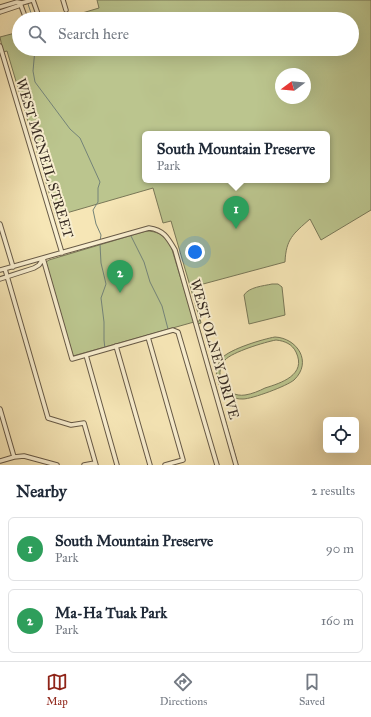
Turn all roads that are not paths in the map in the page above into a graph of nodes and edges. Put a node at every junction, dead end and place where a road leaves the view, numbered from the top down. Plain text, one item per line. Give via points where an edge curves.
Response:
1 (33, 0) edge
2 (63, 0) edge
3 (20, 2) edge
4 (0, 7) edge
5 (66, 10) dead end
6 (0, 12) edge
7 (24, 12) edge
8 (37, 12) edge
9 (0, 46) edge
10 (1, 54) edge
11 (0, 224) edge
12 (62, 253) junction
13 (43, 258) junction
14 (13, 267) junction
15 (4, 269) junction
16 (0, 270) edge
17 (7, 277) junction
18 (0, 279) edge
19 (148, 337) junction
20 (116, 346) junction
21 (86, 355) junction
22 (0, 409) edge
23 (14, 457) junction
24 (0, 461) edge
25 (95, 464) edge
26 (56, 465) edge
27 (84, 465) edge
28 (117, 465) edge
29 (150, 465) edge
30 (165, 465) edge
31 (217, 465) edge
32 (236, 465) edge

1 - 3 street
1 - 8 street
2 - 5 street
3 - 4 street
3 - 6 street
3 - 7 street
9 - 10 street, WEST MCNEIL STREET
10 - 12 street, WEST MCNEIL STREET
11 - 14 street
12 - 13 street
12 - 32 street, WEST OLNEY DRIVE via 149,228 157,229 166,235 176,250
13 - 14 street
13 - 17 street via 34,268
13 - 21 street via 72,359
14 - 15 street
15 - 16 street
15 - 17 street
17 - 18 street
17 - 25 street via 48,418 71,425 84,423
19 - 20 street
19 - 30 street via 183,460
19 - 31 street via 173,330 178,332
20 - 21 street
20 - 29 street
21 - 28 street
22 - 23 street
23 - 24 street
23 - 26 street via 29,457
25 - 27 street

